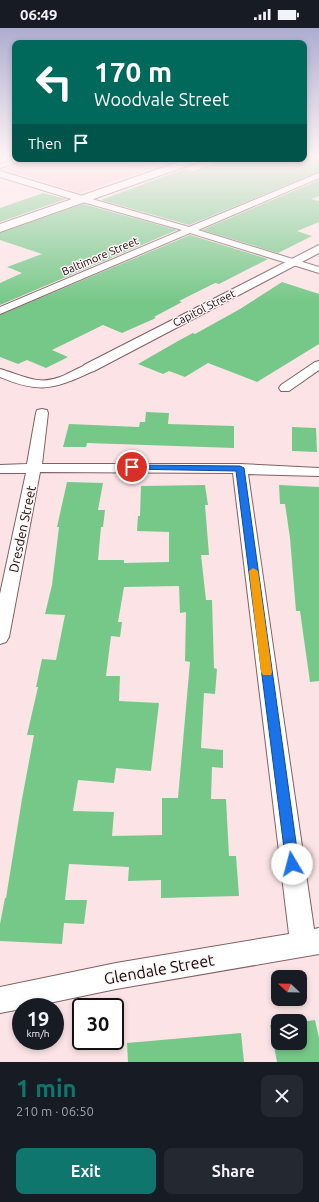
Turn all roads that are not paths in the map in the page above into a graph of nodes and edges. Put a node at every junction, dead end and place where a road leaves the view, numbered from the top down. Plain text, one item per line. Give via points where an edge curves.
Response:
1 (64, 205) edge
2 (104, 205) edge
3 (248, 205) edge
4 (0, 228) edge
5 (190, 230) junction
6 (319, 248) edge
7 (293, 262) junction
8 (319, 270) edge
9 (0, 311) edge
10 (319, 365) edge
11 (88, 368) joint
12 (0, 373) edge
13 (285, 388) dead end
14 (42, 413) dead end
15 (34, 468) junction
16 (240, 468) junction
17 (0, 469) edge
18 (319, 472) edge
19 (0, 637) edge
20 (311, 942) edge
21 (0, 1000) edge

1 - 4 main road
2 - 5 street
3 - 5 street, Baltimore Street
5 - 7 street
5 - 9 street, Baltimore Street
6 - 7 street, Capitol Street
7 - 8 street
7 - 11 street, Capitol Street
10 - 13 street
11 - 12 street via 61,382 42,385 25,384
14 - 15 street, Dresden Street
15 - 16 street
15 - 17 street
15 - 19 street, Dresden Street
16 - 18 street
16 - 20 street
20 - 21 street, Glendale Street via 116,976

